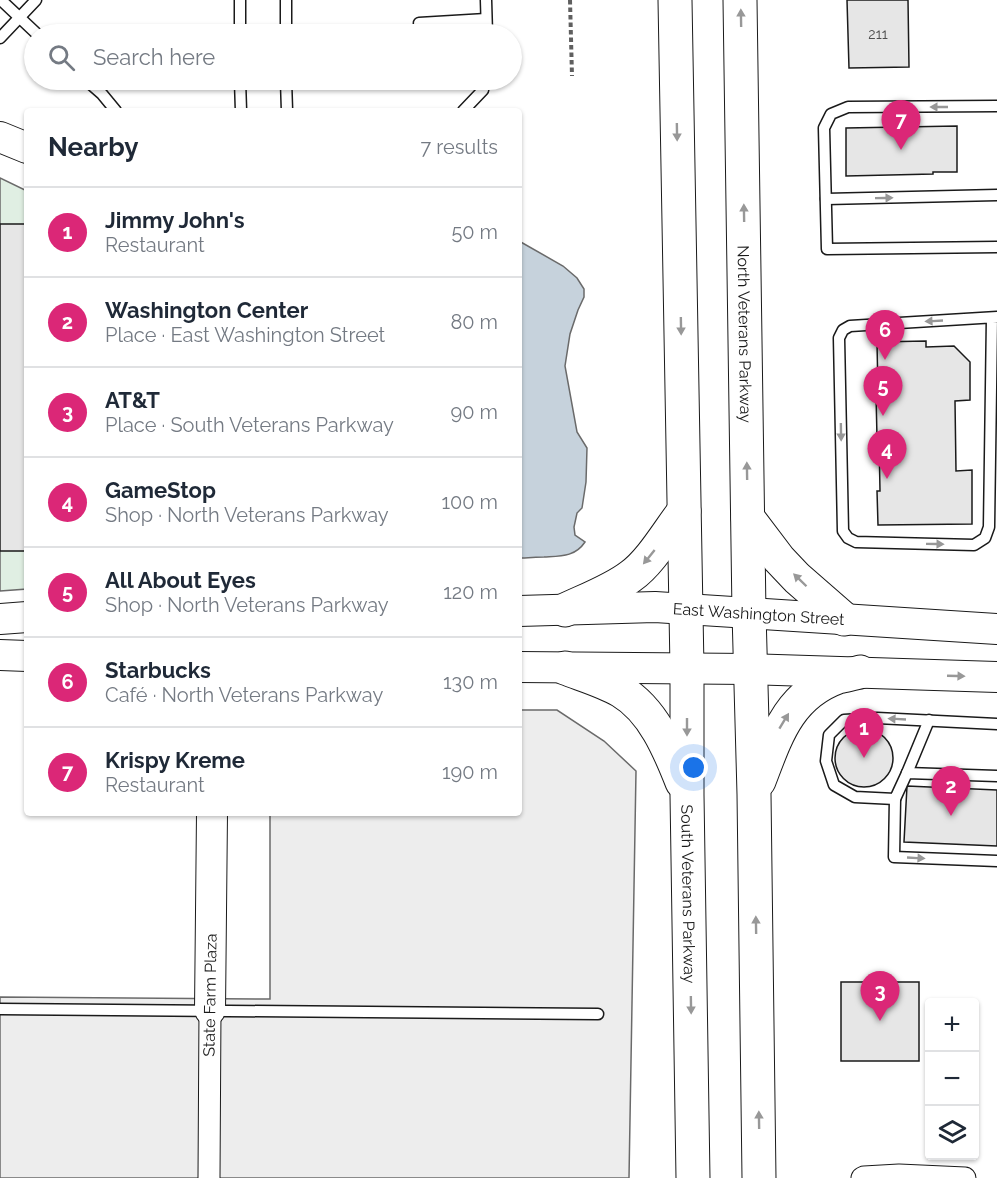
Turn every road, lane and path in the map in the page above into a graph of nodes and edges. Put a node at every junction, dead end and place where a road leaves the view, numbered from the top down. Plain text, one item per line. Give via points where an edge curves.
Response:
1 (1, 0) edge
2 (36, 0) edge
3 (240, 0) edge
4 (286, 0) edge
5 (486, 0) edge
6 (570, 0) edge
7 (675, 0) edge
8 (740, 0) edge
9 (19, 18) junction
10 (486, 19) junction
11 (419, 23) dead end
12 (26, 24) edge
13 (240, 24) edge
14 (286, 24) edge
15 (486, 24) edge
16 (0, 38) edge
17 (572, 76) dead end
18 (97, 90) edge
19 (240, 90) edge
20 (286, 90) edge
21 (483, 90) edge
22 (997, 106) edge
23 (114, 108) edge
24 (241, 108) edge
25 (287, 108) edge
26 (466, 108) edge
27 (0, 137) edge
28 (24, 147) edge
29 (997, 195) edge
30 (826, 199) junction
31 (997, 247) edge
32 (995, 318) edge
33 (993, 492) edge
34 (684, 510) junction
35 (748, 518) junction
36 (685, 608) junction
37 (565, 610) junction
38 (522, 611) edge
39 (749, 613) junction
40 (24, 617) edge
41 (0, 619) edge
42 (844, 619) junction
43 (997, 629) edge
44 (0, 655) edge
45 (24, 656) edge
46 (522, 667) edge
47 (565, 668) junction
48 (687, 668) junction
49 (750, 669) junction
50 (861, 672) junction
51 (997, 678) edge
52 (929, 720) junction
53 (997, 724) edge
54 (907, 773) junction
55 (997, 776) edge
56 (754, 794) junction
57 (687, 795) junction
58 (894, 799) junction
59 (212, 816) edge
60 (997, 861) edge
61 (0, 1009) edge
62 (210, 1010) junction
63 (598, 1014) dead end
64 (208, 1178) edge
65 (693, 1178) edge
66 (759, 1178) edge
67 (862, 1178) edge
68 (965, 1178) edge

1 - 9 lane
2 - 9 lane
3 - 13 lane
4 - 14 lane
5 - 10 lane
6 - 17 path
7 -> 34 highway
35 -> 8 highway, North Veterans Parkway
9 - 12 lane
9 - 16 lane
10 - 11 lane
10 - 15 lane
18 - 23 lane
19 - 24 lane
20 - 25 lane
21 - 26 lane
22 -> 30 lane via 848,107 831,114 824,128
27 - 28 main road
30 -> 29 lane
30 - 31 lane via 827,249
32 - 33 lane
32 -> 33 lane via 850,326 839,338 843,531 848,538 856,542 974,545 985,538 989,527
34 - 36 highway
34 -> 37 highway via 631,576
35 - 39 highway, North Veterans Parkway
42 -> 35 highway via 797,578
36 - 37 main road, East Washington Street
36 - 39 main road, East Washington Street
36 - 48 highway, South Veterans Parkway
37 - 38 main road, East Washington Street
39 - 42 main road, East Washington Street
39 - 49 highway, North Veterans Parkway
40 - 41 main road
42 - 43 main road, East Washington Street
44 - 45 main road
46 - 47 main road
47 - 48 main road
47 - 57 highway via 633,699 668,748
48 - 49 main road
48 -> 57 highway, South Veterans Parkway
49 - 50 main road
49 - 56 highway
50 -> 51 main road
56 -> 50 highway via 780,727 799,701 839,676
52 - 53 lane
52 - 54 lane
52 -> 58 lane via 844,720 829,735 826,761 834,785 855,797
54 - 55 lane
54 - 58 lane
66 -> 56 highway
57 -> 65 highway, South Veterans Parkway
58 -> 60 lane via 894,857
59 - 62 main road, State Farm Plaza
61 - 62 lane
62 - 63 lane
62 - 64 street, State Farm Plaza
67 - 68 street

